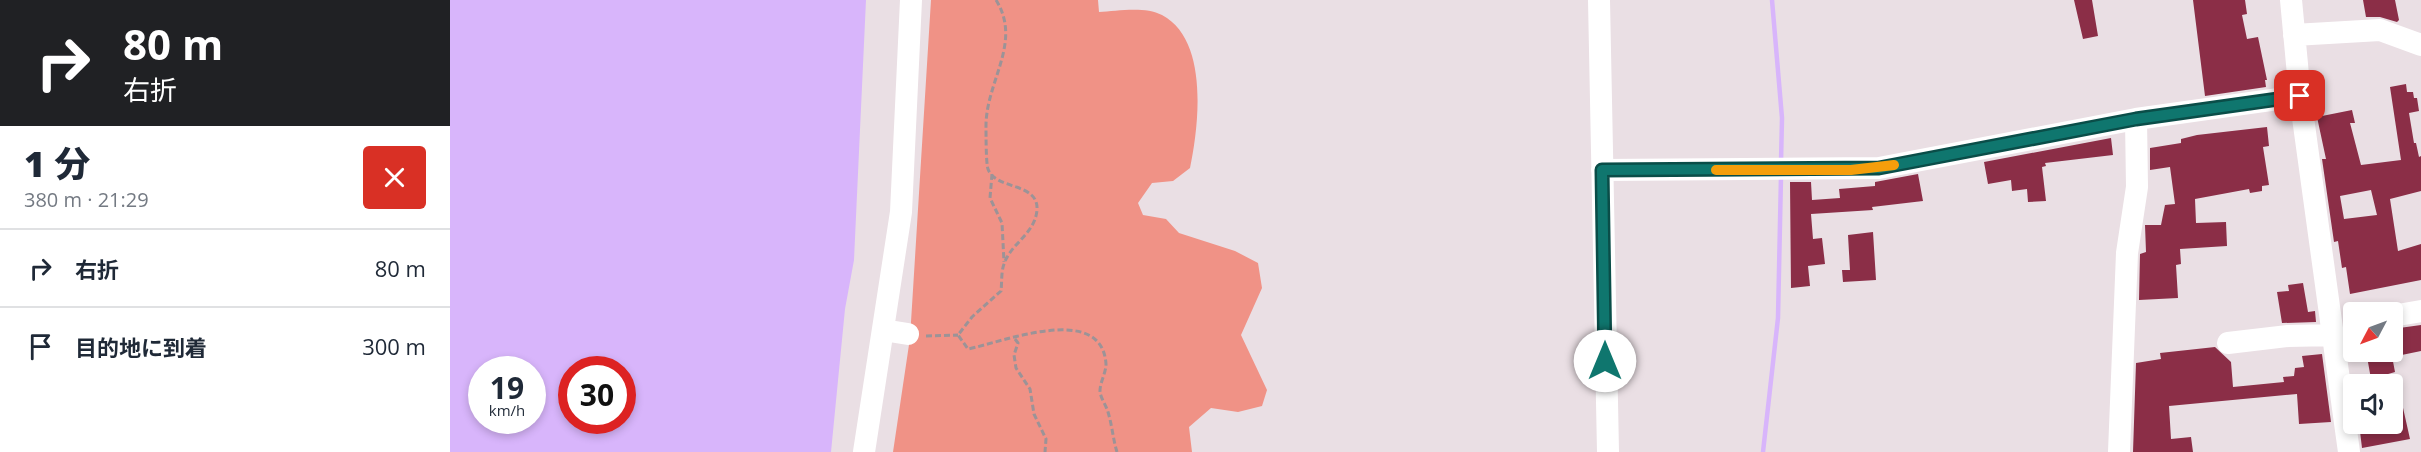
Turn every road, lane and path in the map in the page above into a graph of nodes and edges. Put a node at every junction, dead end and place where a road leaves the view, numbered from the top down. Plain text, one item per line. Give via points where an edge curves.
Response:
1 (911, 0) edge
2 (996, 0) edge
3 (1599, 0) edge
4 (2291, 0) edge
5 (2294, 35) junction
6 (2421, 45) edge
7 (2300, 96) junction
8 (2136, 119) junction
9 (1602, 170) junction
10 (992, 174) junction
11 (1004, 263) junction
12 (2421, 311) edge
13 (2403, 314) edge
14 (2340, 328) edge
15 (884, 330) junction
16 (908, 334) joint
17 (958, 335) junction
18 (1015, 339) junction
19 (2228, 343) dead end
20 (864, 452) edge
21 (1045, 452) edge
22 (1117, 452) edge
23 (1608, 452) edge
24 (2119, 452) edge
25 (2349, 452) edge

1 - 15 street via 901,212
2 - 10 path via 1007,22 1005,48 987,113 988,169
3 - 9 street
4 - 5 street
5 - 6 street via 2380,30
5 - 7 street
7 - 8 street
7 - 14 street
8 - 9 street via 1879,168
8 - 24 street via 2137,187 2127,253
9 - 23 street
10 - 11 path via 990,198 1002,223
10 - 11 path via 996,180 1021,188 1037,207 1029,233
11 - 17 path via 1001,291
12 - 13 street
14 - 19 street
14 - 25 street
15 - 16 street
15 - 20 street
16 - 17 path
17 - 18 path via 968,349
18 - 21 path via 1016,368 1030,389 1046,439
18 - 22 path via 1041,330 1075,330 1096,341 1104,352 1106,366 1100,392

